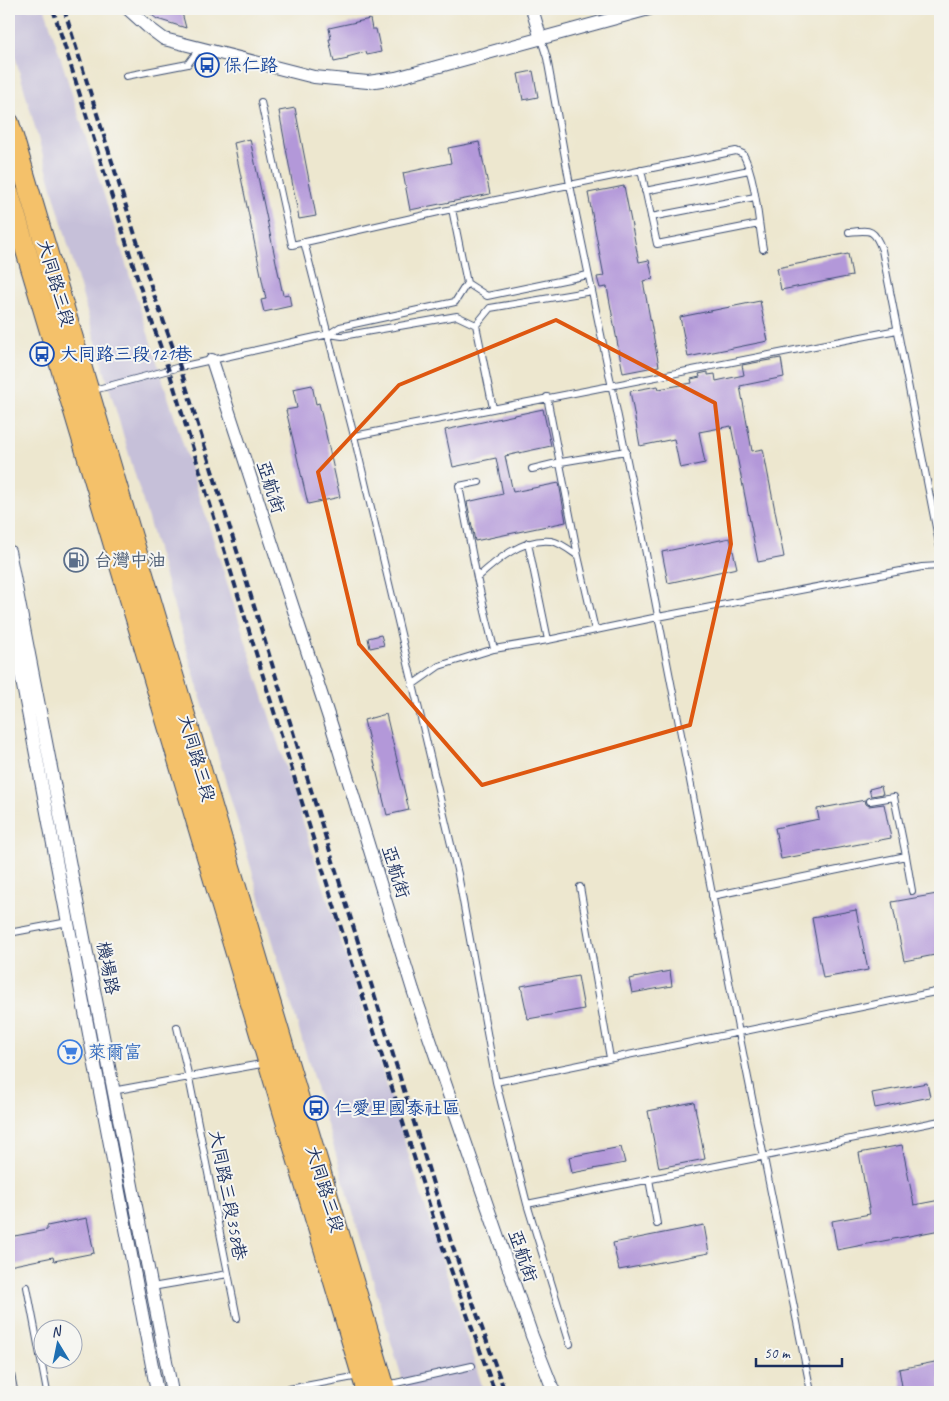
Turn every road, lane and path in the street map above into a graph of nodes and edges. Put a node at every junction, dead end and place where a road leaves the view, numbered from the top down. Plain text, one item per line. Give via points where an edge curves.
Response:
1 (128, 9) edge
2 (532, 9) edge
3 (649, 9) edge
4 (541, 39) junction
5 (199, 49) junction
6 (126, 76) dead end
7 (261, 102) dead end
8 (9, 124) edge
9 (641, 170) junction
10 (749, 170) junction
11 (570, 185) junction
12 (645, 191) junction
13 (9, 194) edge
14 (755, 197) junction
15 (452, 209) junction
16 (651, 217) junction
17 (759, 224) junction
18 (849, 232) dead end
19 (304, 242) junction
20 (763, 249) dead end
21 (588, 275) junction
22 (467, 283) junction
23 (592, 291) junction
24 (487, 296) junction
25 (455, 302) junction
26 (490, 308) junction
27 (457, 316) junction
28 (476, 325) junction
29 (897, 330) junction
30 (329, 334) junction
31 (212, 360) junction
32 (612, 384) junction
33 (79, 394) junction
34 (547, 397) junction
35 (493, 408) junction
36 (354, 436) junction
37 (626, 450) junction
38 (561, 462) junction
39 (532, 469) dead end
40 (479, 482) dead end
41 (528, 542) junction
42 (940, 548) edge
43 (9, 551) edge
44 (578, 556) junction
45 (940, 566) edge
46 (476, 578) junction
47 (9, 612) edge
48 (658, 617) junction
49 (595, 630) junction
50 (548, 640) junction
51 (494, 649) junction
52 (412, 685) junction
53 (870, 801) dead end
54 (906, 856) junction
55 (580, 887) dead end
56 (912, 890) dead end
57 (712, 896) junction
58 (68, 922) junction
59 (9, 933) edge
60 (940, 991) edge
61 (176, 1027) dead end
62 (739, 1033) junction
63 (610, 1058) junction
64 (277, 1062) junction
65 (189, 1078) junction
66 (496, 1082) junction
67 (107, 1092) junction
68 (940, 1121) edge
69 (763, 1156) junction
70 (649, 1179) junction
71 (528, 1204) junction
72 (658, 1224) dead end
73 (228, 1274) junction
74 (27, 1287) dead end
75 (152, 1288) junction
76 (237, 1318) dead end
77 (570, 1344) dead end
78 (472, 1366) dead end
79 (374, 1384) edge
80 (47, 1392) edge
81 (157, 1392) edge
82 (172, 1392) edge
83 (273, 1392) edge
84 (554, 1392) edge
85 (811, 1392) edge

1 - 5 street via 164,39
2 - 4 street
3 - 4 street
4 - 5 street via 396,78 368,82 314,77
4 - 11 lane
5 - 6 lane via 188,64
7 - 19 lane via 292,245
8 - 33 main road, 大同路三段
9 - 10 lane via 736,151 743,154
9 - 11 lane
9 - 12 lane
10 - 12 lane
10 - 14 lane
11 - 15 lane
11 - 21 lane
12 - 16 lane
13 - 33 main road, 大同路三段
14 - 16 lane
14 - 17 lane
15 - 19 lane
15 - 22 lane
16 - 17 lane via 657,244
17 - 20 lane
18 - 29 lane via 868,230 877,236
19 - 30 lane
21 - 23 lane
21 - 24 lane
22 - 24 lane
22 - 25 lane
23 - 26 lane
23 - 32 lane
24 - 26 lane
25 - 27 lane
25 - 30 lane via 340,327
26 - 28 lane
27 - 28 lane
27 - 30 lane via 342,336
28 - 35 lane
29 - 32 lane
29 - 42 lane
30 - 31 lane
30 - 36 lane
31 - 33 lane
31 - 84 street, 亞航街 via 332,727 413,990
32 - 34 lane
32 - 37 lane
33 - 64 main road, 大同路三段
34 - 35 lane
34 - 38 lane
35 - 36 lane
36 - 52 lane
37 - 38 lane
37 - 48 lane
38 - 39 lane
38 - 44 lane
40 - 46 lane via 459,486
41 - 44 lane via 552,541
41 - 46 lane via 498,559
41 - 50 lane
43 - 67 street, 機場路
44 - 49 lane
45 - 48 lane
46 - 51 lane
47 - 58 street, 機場路
48 - 49 lane
48 - 57 lane
49 - 50 lane
50 - 51 lane
51 - 52 lane via 439,666
52 - 66 lane via 458,874
53 - 54 lane via 894,797
54 - 56 lane
54 - 57 lane
55 - 63 lane
57 - 62 lane
58 - 59 lane
58 - 67 street, 機場路
60 - 62 lane
61 - 65 lane, 大同路三段358巷
62 - 63 lane
62 - 69 lane
63 - 66 lane
64 - 65 lane
64 - 79 main road, 大同路三段
65 - 67 lane
65 - 73 lane, 大同路三段358巷
66 - 71 lane
67 - 75 street, 機場路
67 - 81 street, 機場路
68 - 69 lane
69 - 70 lane
69 - 85 lane
70 - 71 lane
70 - 72 lane
71 - 77 lane
73 - 75 lane
73 - 76 lane, 大同路三段358巷
74 - 80 lane
75 - 82 street, 機場路
78 - 79 lane
79 - 83 lane

